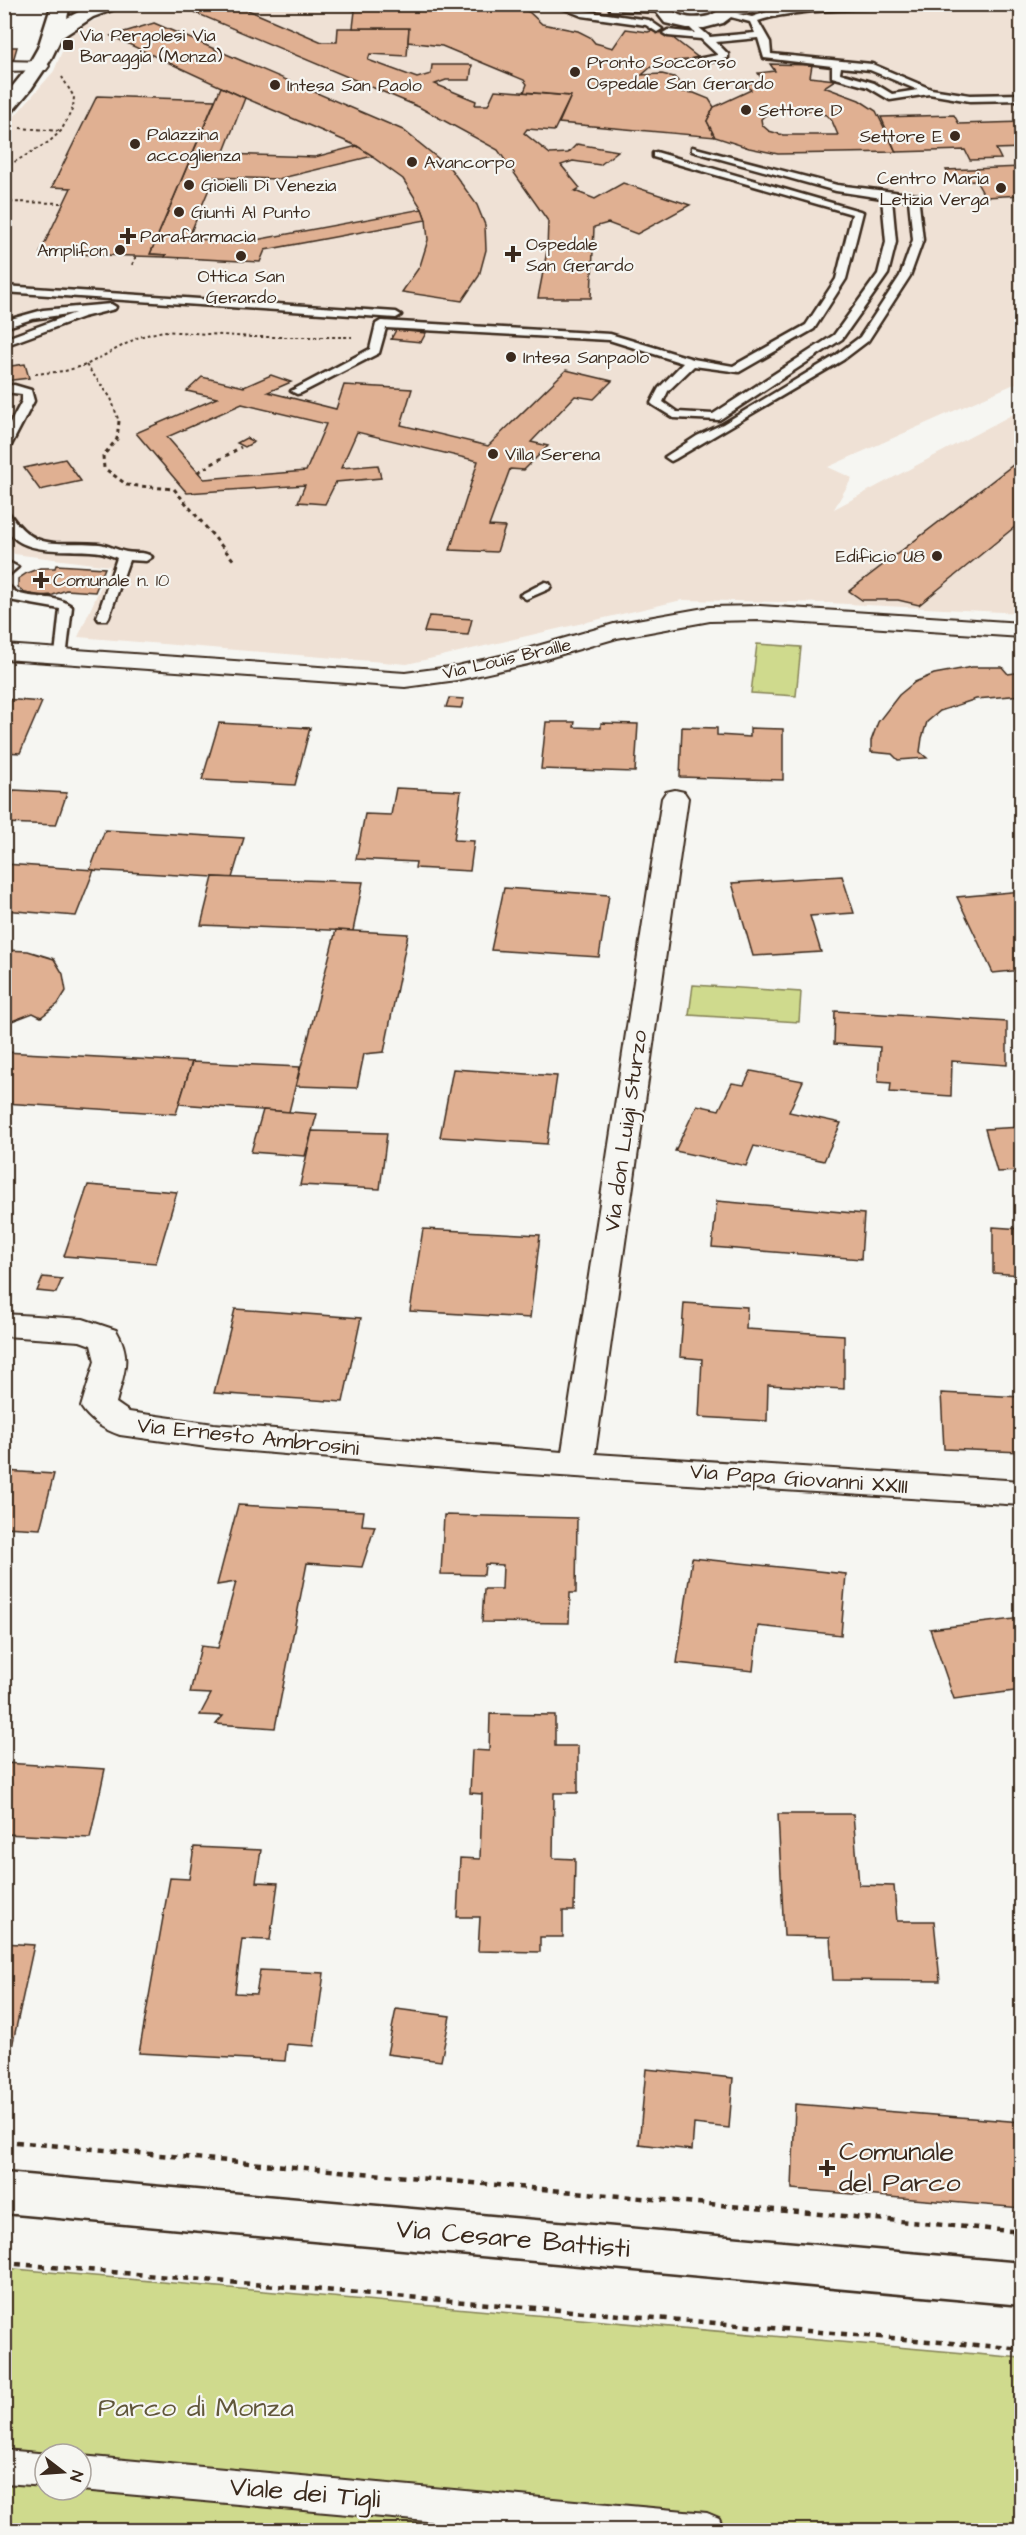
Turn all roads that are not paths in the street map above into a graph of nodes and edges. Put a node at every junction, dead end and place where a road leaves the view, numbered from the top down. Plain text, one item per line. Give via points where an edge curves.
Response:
1 (61, 4) edge
2 (67, 4) edge
3 (556, 4) edge
4 (594, 4) edge
5 (792, 4) edge
6 (900, 4) edge
7 (109, 5) edge
8 (753, 10) edge
9 (721, 12) edge
10 (662, 16) edge
11 (690, 23) junction
12 (53, 35) junction
13 (761, 36) junction
14 (706, 38) junction
15 (695, 62) dead end
16 (837, 64) junction
17 (4, 66) edge
18 (40, 66) junction
19 (929, 91) junction
20 (1022, 97) edge
21 (5, 108) edge
22 (695, 149) dead end
23 (656, 155) dead end
24 (887, 196) junction
25 (4, 289) edge
26 (111, 307) junction
27 (381, 324) junction
28 (4, 325) edge
29 (560, 325) dead end
30 (4, 343) edge
31 (692, 362) junction
32 (4, 389) edge
33 (297, 391) dead end
34 (4, 447) edge
35 (671, 457) dead end
36 (4, 514) edge
37 (124, 556) junction
38 (146, 557) dead end
39 (4, 564) edge
40 (4, 575) edge
41 (544, 586) dead end
42 (4, 587) edge
43 (526, 595) dead end
44 (103, 616) dead end
45 (1015, 629) edge
46 (4, 652) edge
47 (62, 655) junction
48 (675, 798) dead end
49 (4, 1325) edge
50 (578, 1464) junction
51 (1022, 1493) edge
52 (4, 2193) edge
53 (1022, 2284) edge
54 (4, 2466) edge
55 (33, 2468) edge
56 (93, 2474) edge
57 (707, 2530) edge

1 - 12 street
2 - 7 street via 88,8
3 - 10 lane via 585,15
4 - 10 lane
5 - 8 street
6 - 8 lane via 767,15
7 - 12 street via 87,13
8 - 9 street
8 - 13 lane
9 - 11 street
9 - 13 lane
10 - 11 street
10 - 14 lane
11 - 14 lane
12 - 18 street
13 - 14 lane
13 - 16 lane via 767,56
14 - 15 lane via 725,56
16 - 19 lane via 872,67
16 - 19 lane via 836,75 871,85 890,97
17 - 18 street
18 - 21 street
19 - 20 lane via 970,98
22 - 24 lane via 836,188
23 - 31 lane via 858,212 841,279 810,327 735,370
24 - 31 lane via 891,242 883,274 837,337 715,418 674,416 657,403 663,390
24 - 35 lane via 914,197 918,240 905,276 864,339 840,358
25 - 29 lane
26 - 27 lane
26 - 28 lane via 49,313
26 - 30 lane
27 - 31 lane via 610,337
27 - 33 lane via 375,351
32 - 34 lane via 27,392 28,401
36 - 37 lane via 12,529 25,540 49,548 102,548
37 - 38 lane
37 - 44 lane
39 - 40 lane via 12,567
41 - 43 lane
42 - 47 lane via 13,597 66,607
45 - 47 street, Via Louis Braille via 760,613 710,614 615,631 467,671 405,680
46 - 47 street, Via Louis Braille
48 - 50 street, Via don Luigi Sturzo
49 - 50 street, Via Ernesto Ambrosini via 83,1330 105,1338 111,1361 98,1407 120,1424 214,1436
50 - 51 street, Via Papa Giovanni XXIII
52 - 53 street, Via Cesare Battisti
54 - 55 street
56 - 57 street, Viale dei Tigli

